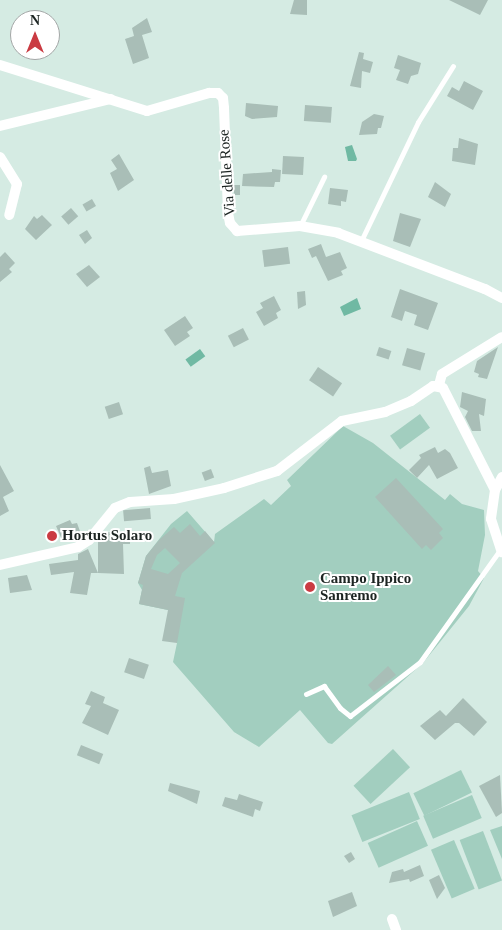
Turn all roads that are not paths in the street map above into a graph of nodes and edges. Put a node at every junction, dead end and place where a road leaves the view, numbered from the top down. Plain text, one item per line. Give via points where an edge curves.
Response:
1 (0, 65) edge
2 (453, 66) dead end
3 (112, 99) junction
4 (0, 126) edge
5 (0, 157) edge
6 (324, 177) dead end
7 (9, 215) dead end
8 (300, 226) junction
9 (360, 242) junction
10 (502, 298) edge
11 (502, 337) edge
12 (439, 385) junction
13 (502, 477) edge
14 (495, 490) junction
15 (501, 551) edge
16 (0, 565) edge
17 (306, 694) dead end
18 (392, 919) dead end
19 (396, 930) edge

1 - 3 street, Via delle Rose
2 - 9 lane via 418,122
3 - 4 street
3 - 8 street, Via delle Rose via 147,111 218,93 223,98 230,222 243,232
5 - 7 street via 17,184
6 - 8 lane
8 - 9 street, Via delle Rose via 338,233
9 - 10 street, Via delle Rose
11 - 12 street via 442,374
12 - 14 street via 447,394
12 - 16 street via 385,412 342,421 276,471 224,488 174,499 130,502 115,508 89,540 78,547
13 - 14 street
14 - 15 street via 491,519
15 - 17 lane via 420,662 350,716 324,686
18 - 19 street

